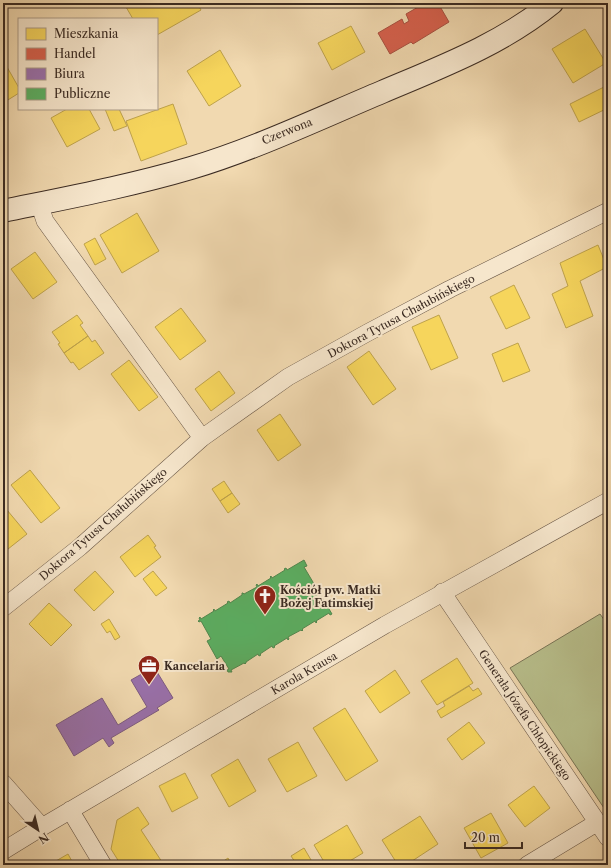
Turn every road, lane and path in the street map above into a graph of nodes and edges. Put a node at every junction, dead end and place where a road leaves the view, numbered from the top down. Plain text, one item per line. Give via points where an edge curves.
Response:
1 (552, 3) edge
2 (39, 203) junction
3 (3, 211) edge
4 (608, 211) edge
5 (202, 438) junction
6 (608, 501) edge
7 (442, 592) junction
8 (3, 608) edge
9 (3, 782) edge
10 (70, 810) junction
11 (598, 822) junction
12 (42, 827) junction
13 (608, 838) edge
14 (3, 851) edge
15 (103, 865) edge
16 (527, 865) edge

1 - 2 street, Czerwona via 506,36 481,48 253,146 192,168
2 - 3 street, Czerwona
2 - 5 street via 45,221
4 - 5 street, Doktora Tytusa Chałubińskiego via 450,289 288,377
5 - 8 street, Doktora Tytusa Chałubińskiego via 80,547
6 - 7 street, Karola Krausa
7 - 10 street, Karola Krausa
7 - 11 street, Generała Józefa Chłopickiego
9 - 12 street
10 - 12 street, Karola Krausa
10 - 15 street
11 - 13 street, Generała Józefa Chłopickiego
11 - 16 street
12 - 14 street, Karola Krausa

